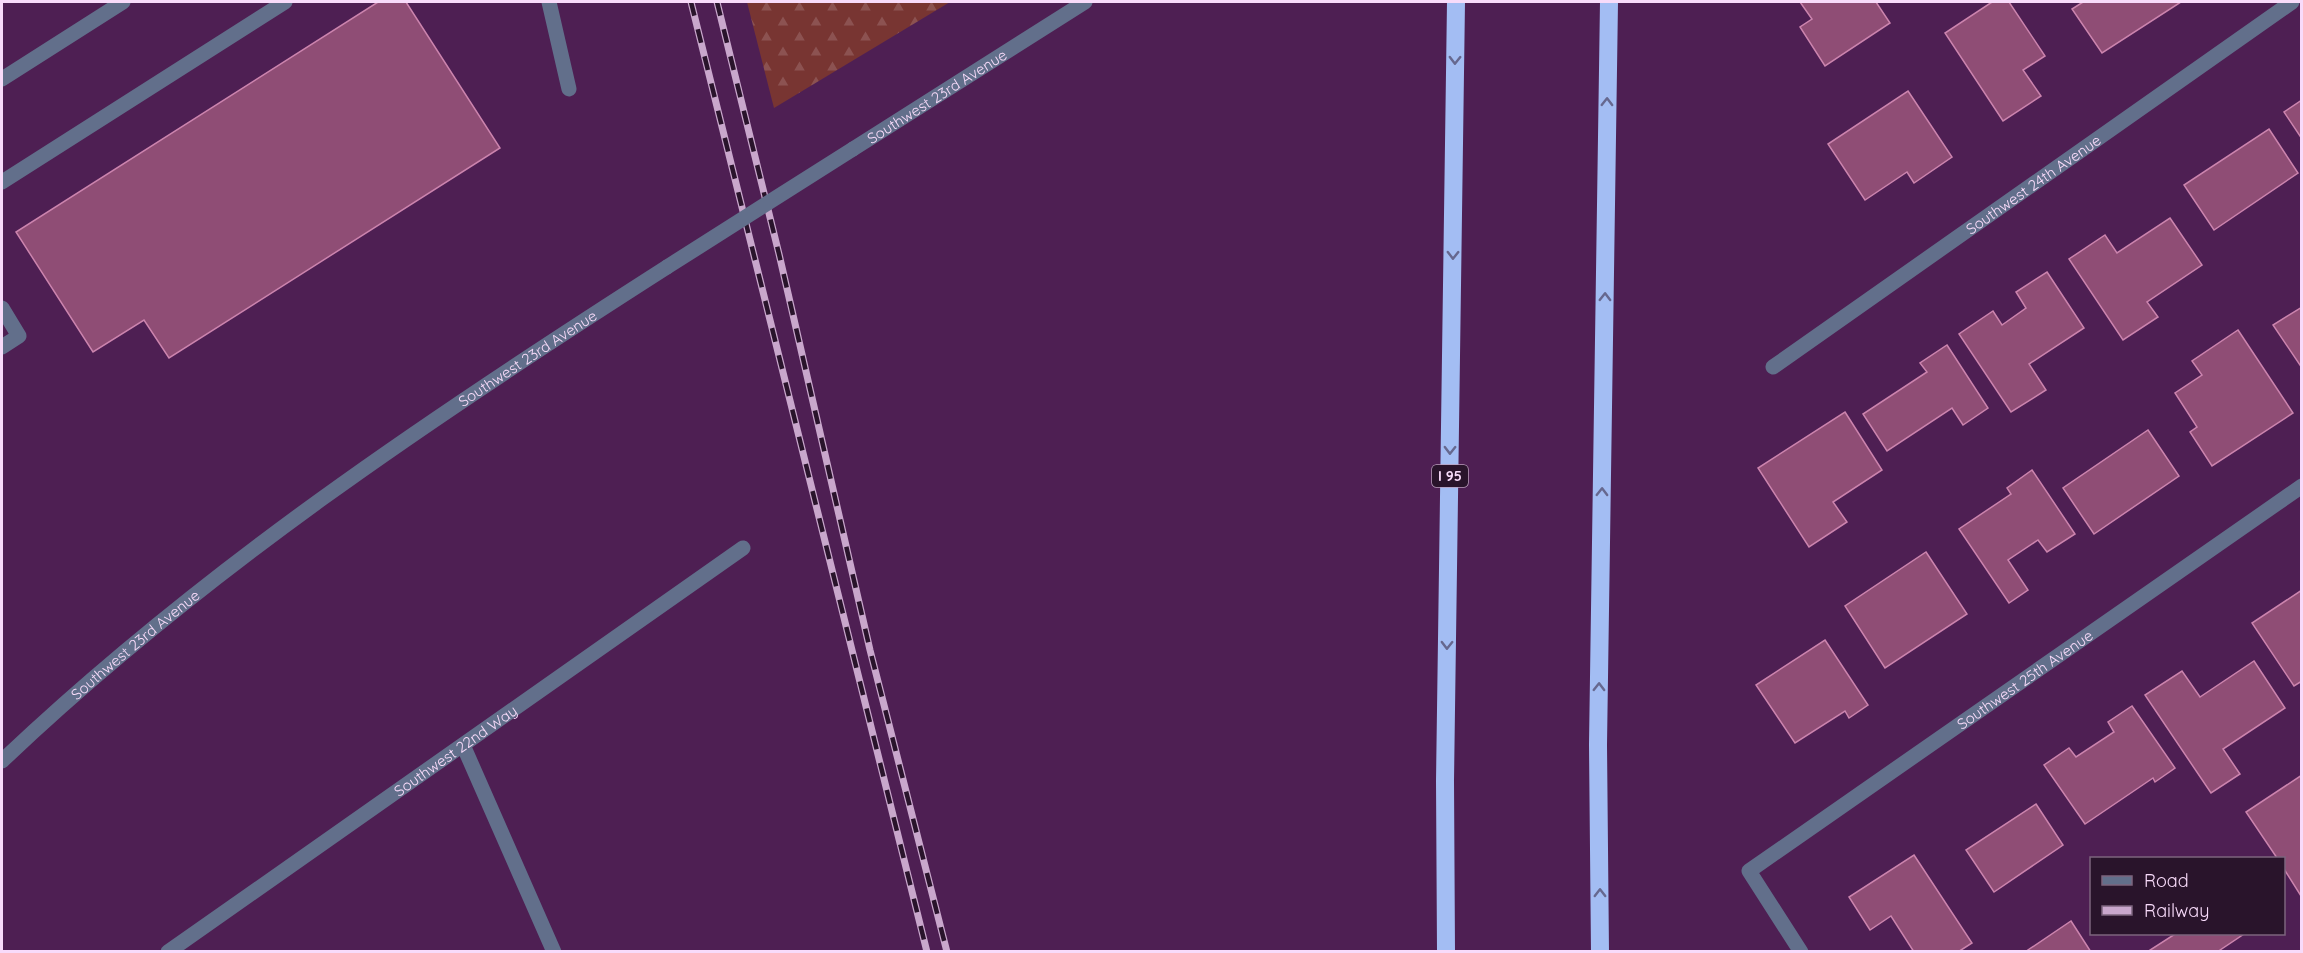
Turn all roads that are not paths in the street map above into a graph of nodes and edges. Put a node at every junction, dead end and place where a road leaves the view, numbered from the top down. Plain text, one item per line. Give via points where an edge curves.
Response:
1 (123, 2) edge
2 (285, 2) edge
3 (549, 2) edge
4 (1085, 2) edge
5 (1456, 2) edge
6 (1609, 2) edge
7 (2292, 2) edge
8 (2, 79) edge
9 (569, 89) dead end
10 (2, 182) edge
11 (2, 308) edge
12 (2, 347) edge
13 (1773, 367) dead end
14 (2301, 486) edge
15 (742, 548) dead end
16 (463, 745) junction
17 (2, 761) edge
18 (168, 951) edge
19 (554, 951) edge
20 (1446, 951) edge
21 (1600, 951) edge
22 (1801, 951) edge

1 - 8 street
2 - 10 street
3 - 9 street
4 - 17 street, Southwest 23rd Avenue, bridge via 463,399 319,499 93,679
5 -> 20 highway, I 95
21 -> 6 highway via 1598,746
7 - 13 street, Southwest 24th Avenue
11 - 12 street via 19,336
14 - 22 street, Southwest 25th Avenue via 1749,872
15 - 16 street, Southwest 22nd Way
16 - 18 street, Southwest 22nd Way
16 - 19 street

